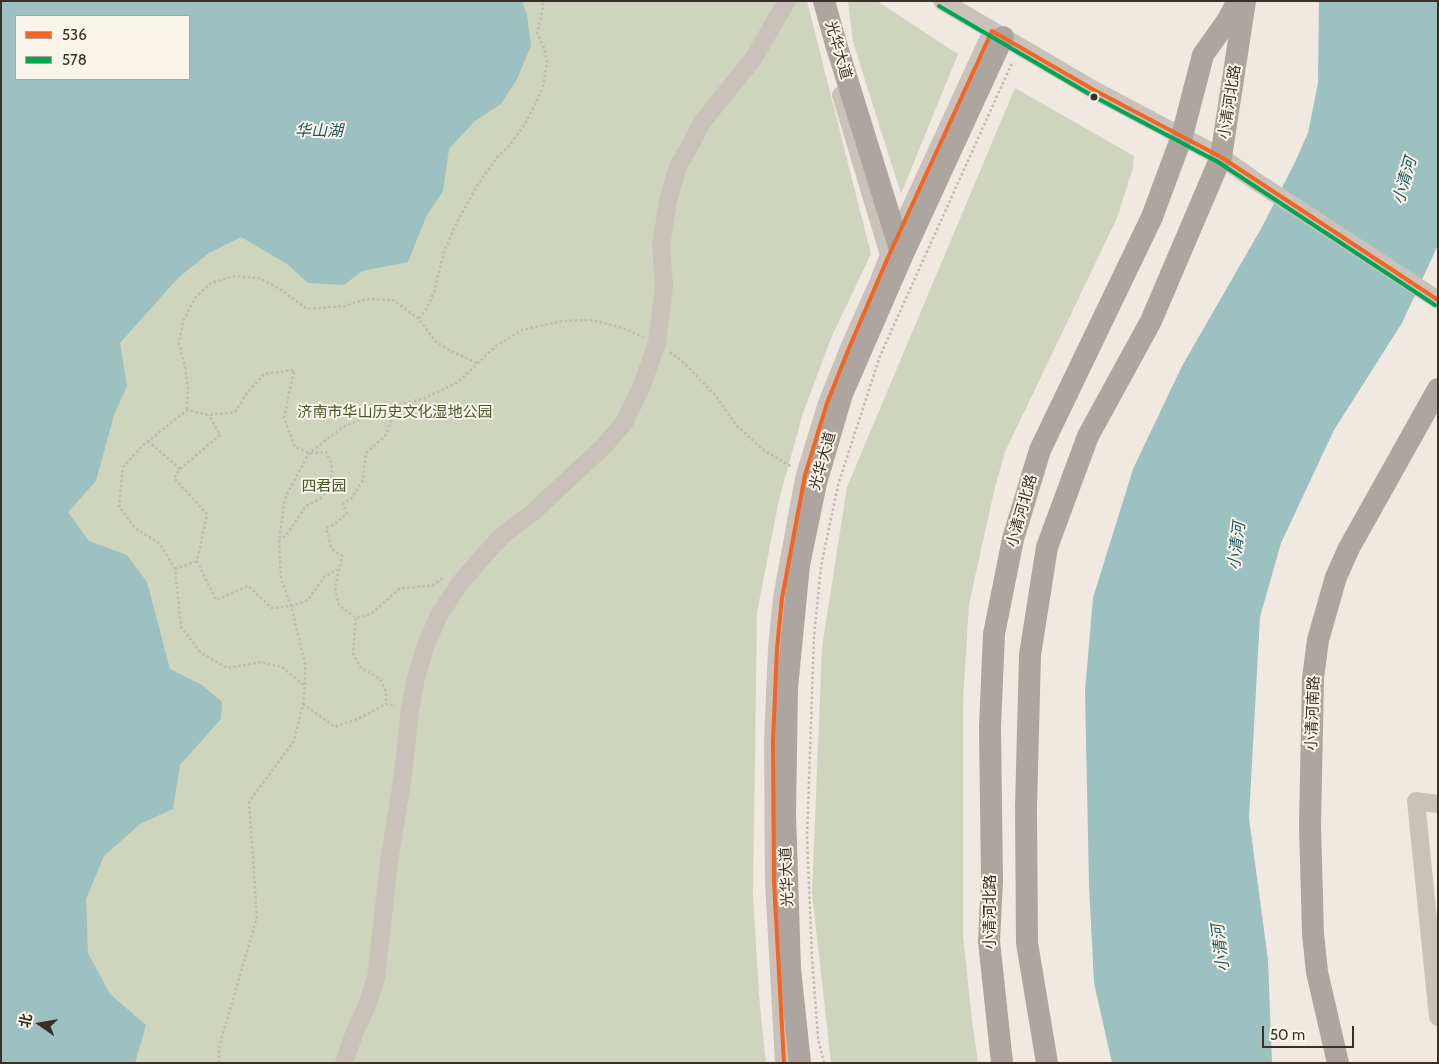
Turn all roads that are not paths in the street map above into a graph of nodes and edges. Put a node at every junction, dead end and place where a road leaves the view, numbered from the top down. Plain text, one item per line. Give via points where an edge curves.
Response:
1 (787, 1) edge
2 (814, 1) edge
3 (824, 1) edge
4 (942, 1) edge
5 (1238, 1) edge
6 (1245, 1) edge
7 (1005, 38) junction
8 (1182, 136) junction
9 (1221, 157) junction
10 (896, 250) junction
11 (1437, 300) edge
12 (1438, 389) edge
13 (1438, 804) edge
14 (1438, 1017) edge
15 (344, 1063) edge
16 (784, 1063) edge
17 (800, 1063) edge
18 (1002, 1063) edge
19 (1047, 1063) edge
20 (1338, 1063) edge

1 - 15 street via 753,59 703,121 677,169 661,245 664,286 657,343 624,423 532,514 504,534 460,583 439,615 426,645 410,709 376,978
2 - 10 street
3 - 10 main road, 光华大道
4 - 7 street
5 - 8 main road, 小清河北路 via 1203,55
6 - 9 main road, 小清河北路
7 - 8 street
7 - 10 main road
8 - 9 street
8 - 18 main road, 小清河北路 via 1152,217 1040,450 1013,539 994,634 989,941
9 - 11 street
9 - 19 main road, 小清河北路 via 1151,321 1088,436 1047,547 1030,655 1026,807 1027,944
10 - 16 street via 849,348 828,403 805,475 782,598 773,741 774,882
10 - 17 main road, 光华大道 via 842,394 816,483 799,565 787,688 785,814 790,969
12 - 20 main road, 小清河南路 via 1349,548 1336,577 1318,640 1313,678 1310,825 1313,934 1317,972
13 - 14 street via 1416,800

